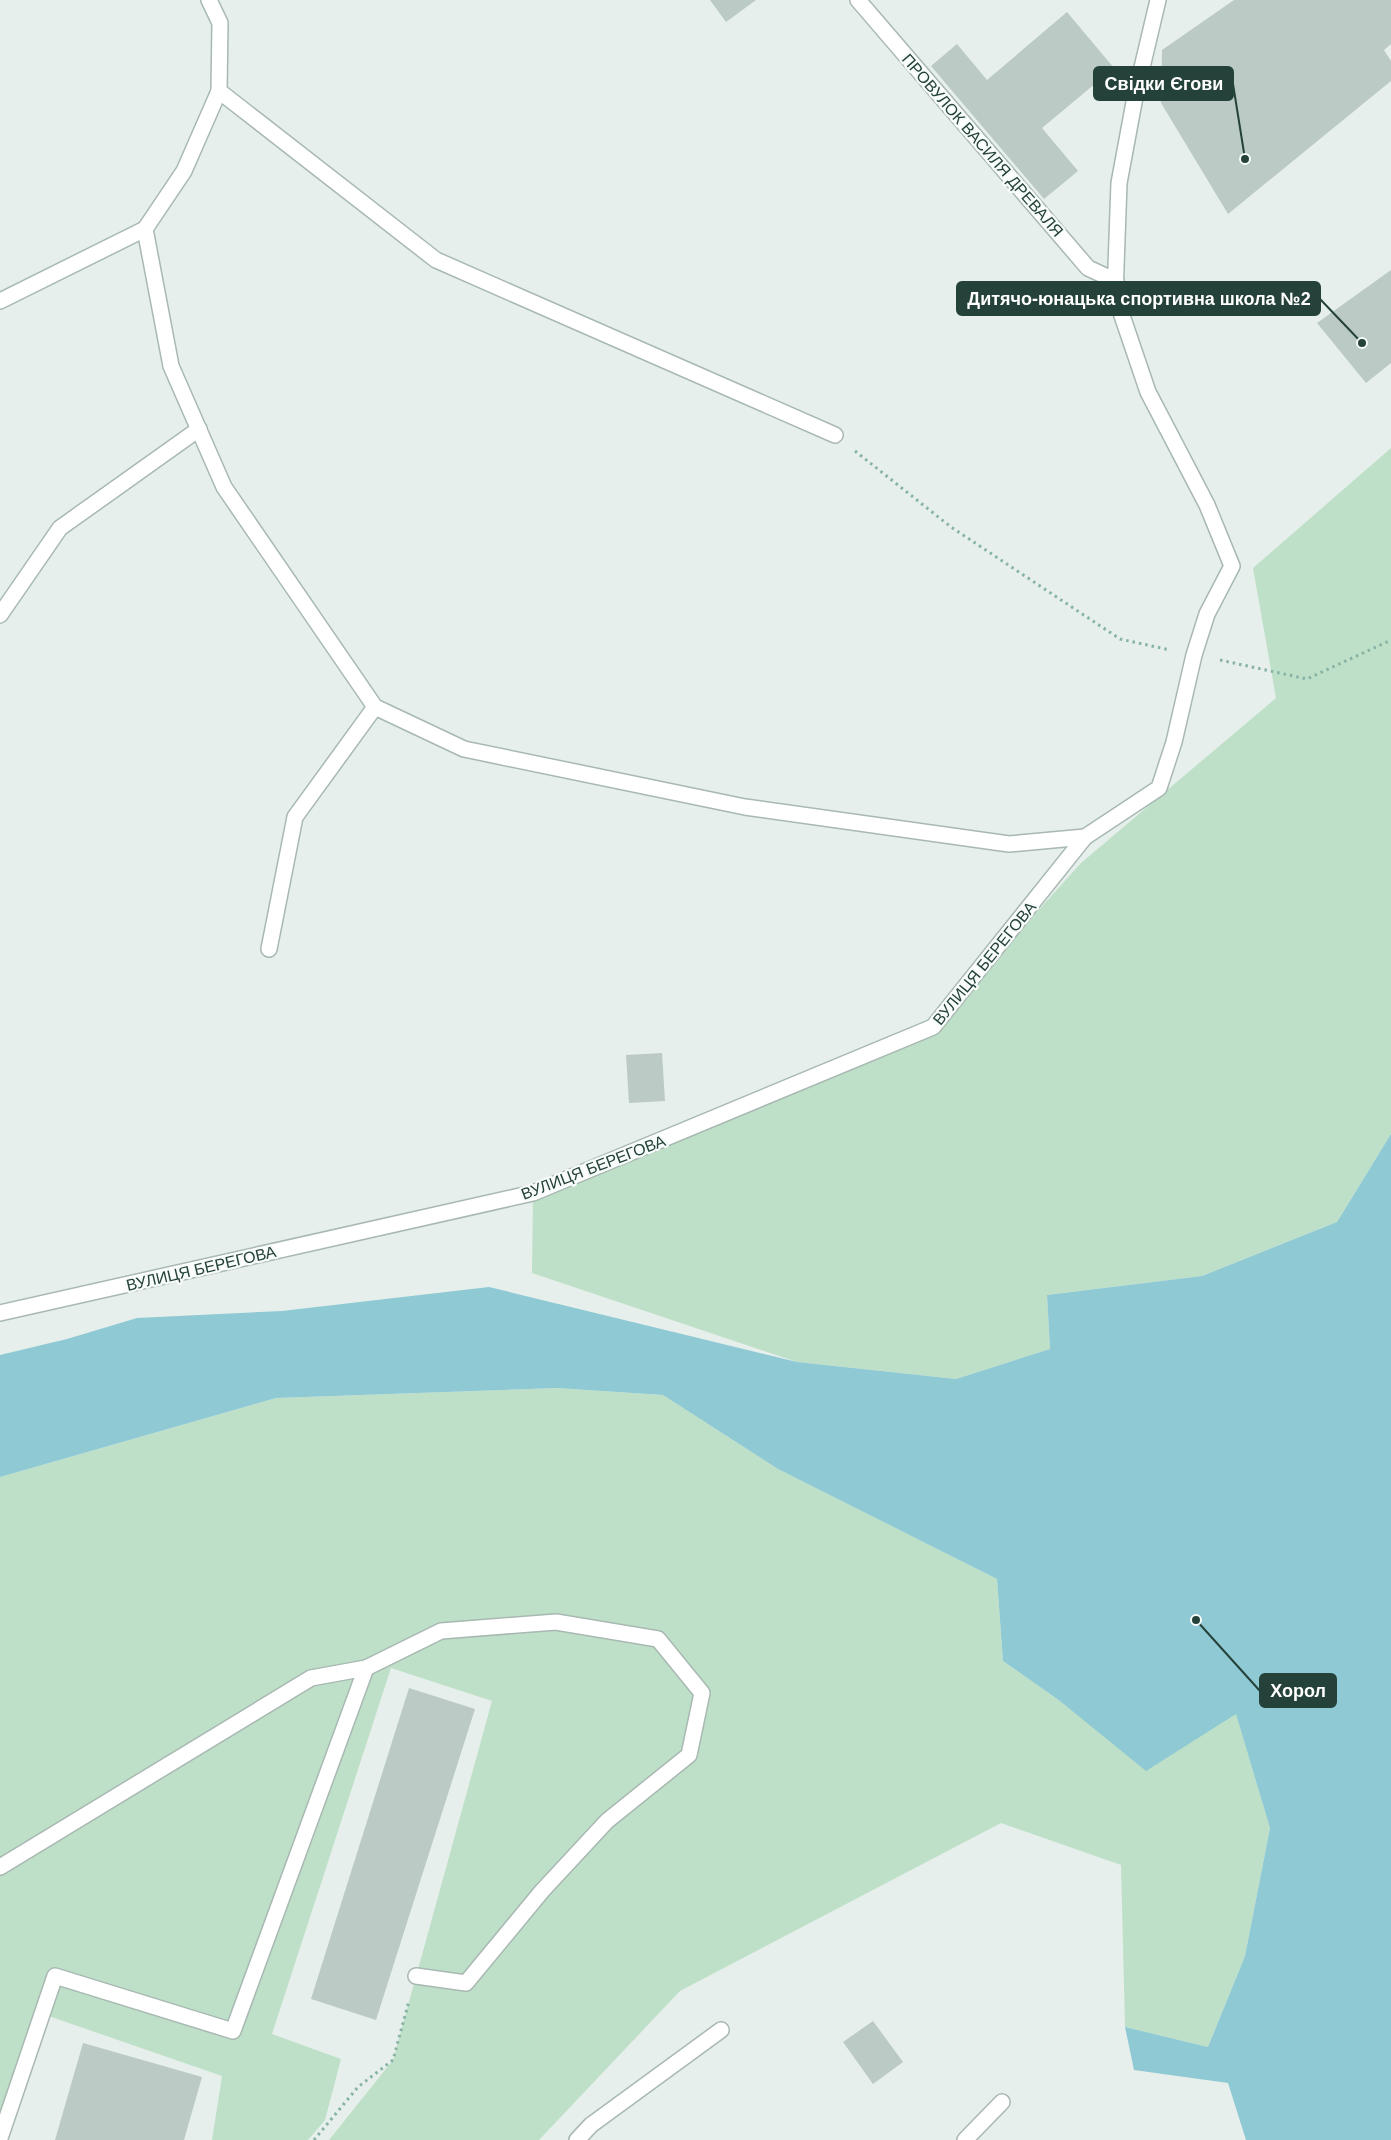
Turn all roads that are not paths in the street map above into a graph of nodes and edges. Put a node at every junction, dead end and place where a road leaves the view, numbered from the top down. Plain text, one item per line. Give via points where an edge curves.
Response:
1 (209, 0) edge
2 (858, 0) edge
3 (1158, 0) edge
4 (219, 91) junction
5 (144, 229) junction
6 (1116, 280) junction
7 (0, 301) edge
8 (199, 429) junction
9 (835, 435) road end
10 (0, 615) edge
11 (375, 706) junction
12 (1085, 837) junction
13 (270, 950) dead end
14 (0, 1313) edge
15 (366, 1668) junction
16 (0, 1867) edge
17 (416, 1976) road end
18 (721, 2030) dead end
19 (1002, 2102) dead end
20 (0, 2138) edge
21 (577, 2140) edge
22 (965, 2140) edge

1 - 4 street via 220,23
2 - 6 street, ПРОВУЛОК ВАСИЛЯ ДРЕВАЛЯ via 1088,268
3 - 6 street via 1119,183
4 - 5 street via 184,171
4 - 9 street via 436,260
5 - 7 street
5 - 8 street via 171,366
6 - 12 street via 1115,295 1148,392 1207,505 1232,566 1207,614 1159,788
8 - 10 street via 60,528
8 - 11 street via 224,487
11 - 12 street via 464,749 745,807 1009,844
11 - 13 street via 295,817
12 - 14 street, ВУЛИЦЯ БЕРЕГОВА via 933,1027 533,1193
15 - 16 street via 311,1678
15 - 17 street via 441,1631 556,1622 658,1639 702,1693 689,1755 606,1821 542,1891 466,1983
15 - 20 street via 233,2031 55,1976
18 - 21 street via 592,2125
19 - 22 street

